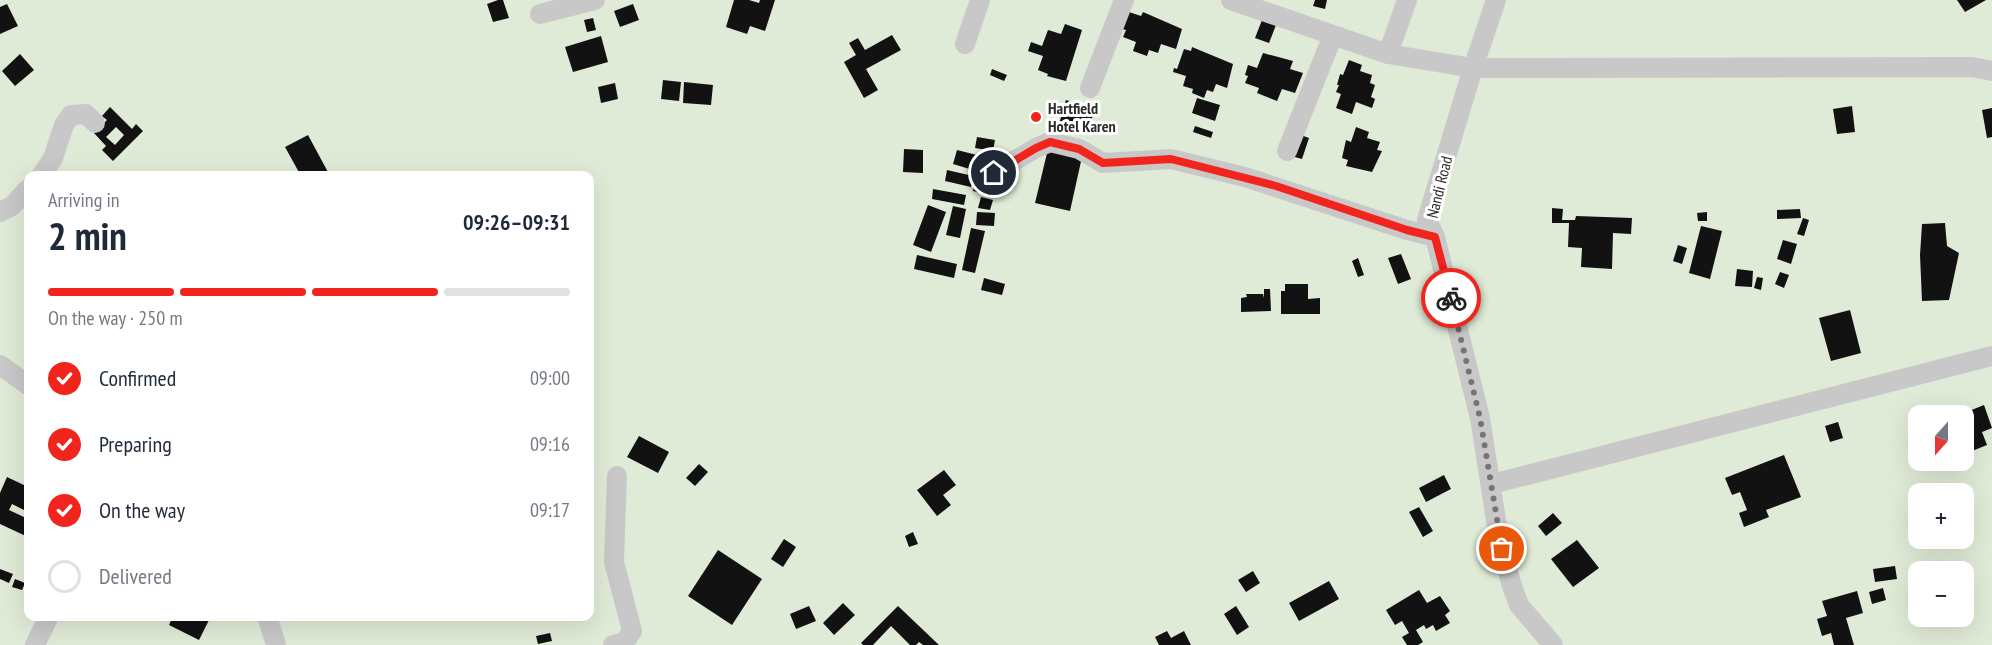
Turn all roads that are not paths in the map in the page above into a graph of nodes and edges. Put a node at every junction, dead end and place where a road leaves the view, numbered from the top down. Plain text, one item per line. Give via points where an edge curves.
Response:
1 (595, 0) edge
2 (980, 0) edge
3 (1124, 0) edge
4 (1231, 0) edge
5 (1407, 0) edge
6 (1496, 0) edge
7 (540, 14) dead end
8 (1333, 35) junction
9 (965, 45) dead end
10 (1388, 54) junction
11 (1473, 68) junction
12 (1992, 71) edge
13 (1090, 88) dead end
14 (95, 123) dead end
15 (1287, 151) dead end
16 (44, 171) edge
17 (994, 173) dead end
18 (24, 193) edge
19 (0, 213) edge
20 (1435, 237) junction
21 (1992, 356) edge
22 (0, 365) edge
23 (24, 382) edge
24 (617, 476) dead end
25 (1492, 484) junction
26 (47, 621) edge
27 (269, 621) edge
28 (35, 645) edge
29 (276, 645) edge
30 (613, 645) edge
31 (1553, 645) edge

1 - 7 street
2 - 9 street
3 - 13 street
4 - 8 street
5 - 10 street
6 - 11 street, Nandi Road
8 - 10 street
8 - 15 street
10 - 11 street
11 - 12 street via 1972,67
11 - 20 street, Nandi Road via 1427,220
14 - 16 street via 86,114 71,115
17 - 20 street via 1050,142 1079,149 1103,163 1171,159 1256,180
18 - 19 street
20 - 25 street, Nandi Road via 1480,418
21 - 25 street
22 - 23 street
24 - 30 street via 614,562 632,631 625,642
25 - 31 street, Nandi Road via 1498,533 1515,594 1528,617
26 - 28 street
27 - 29 street

